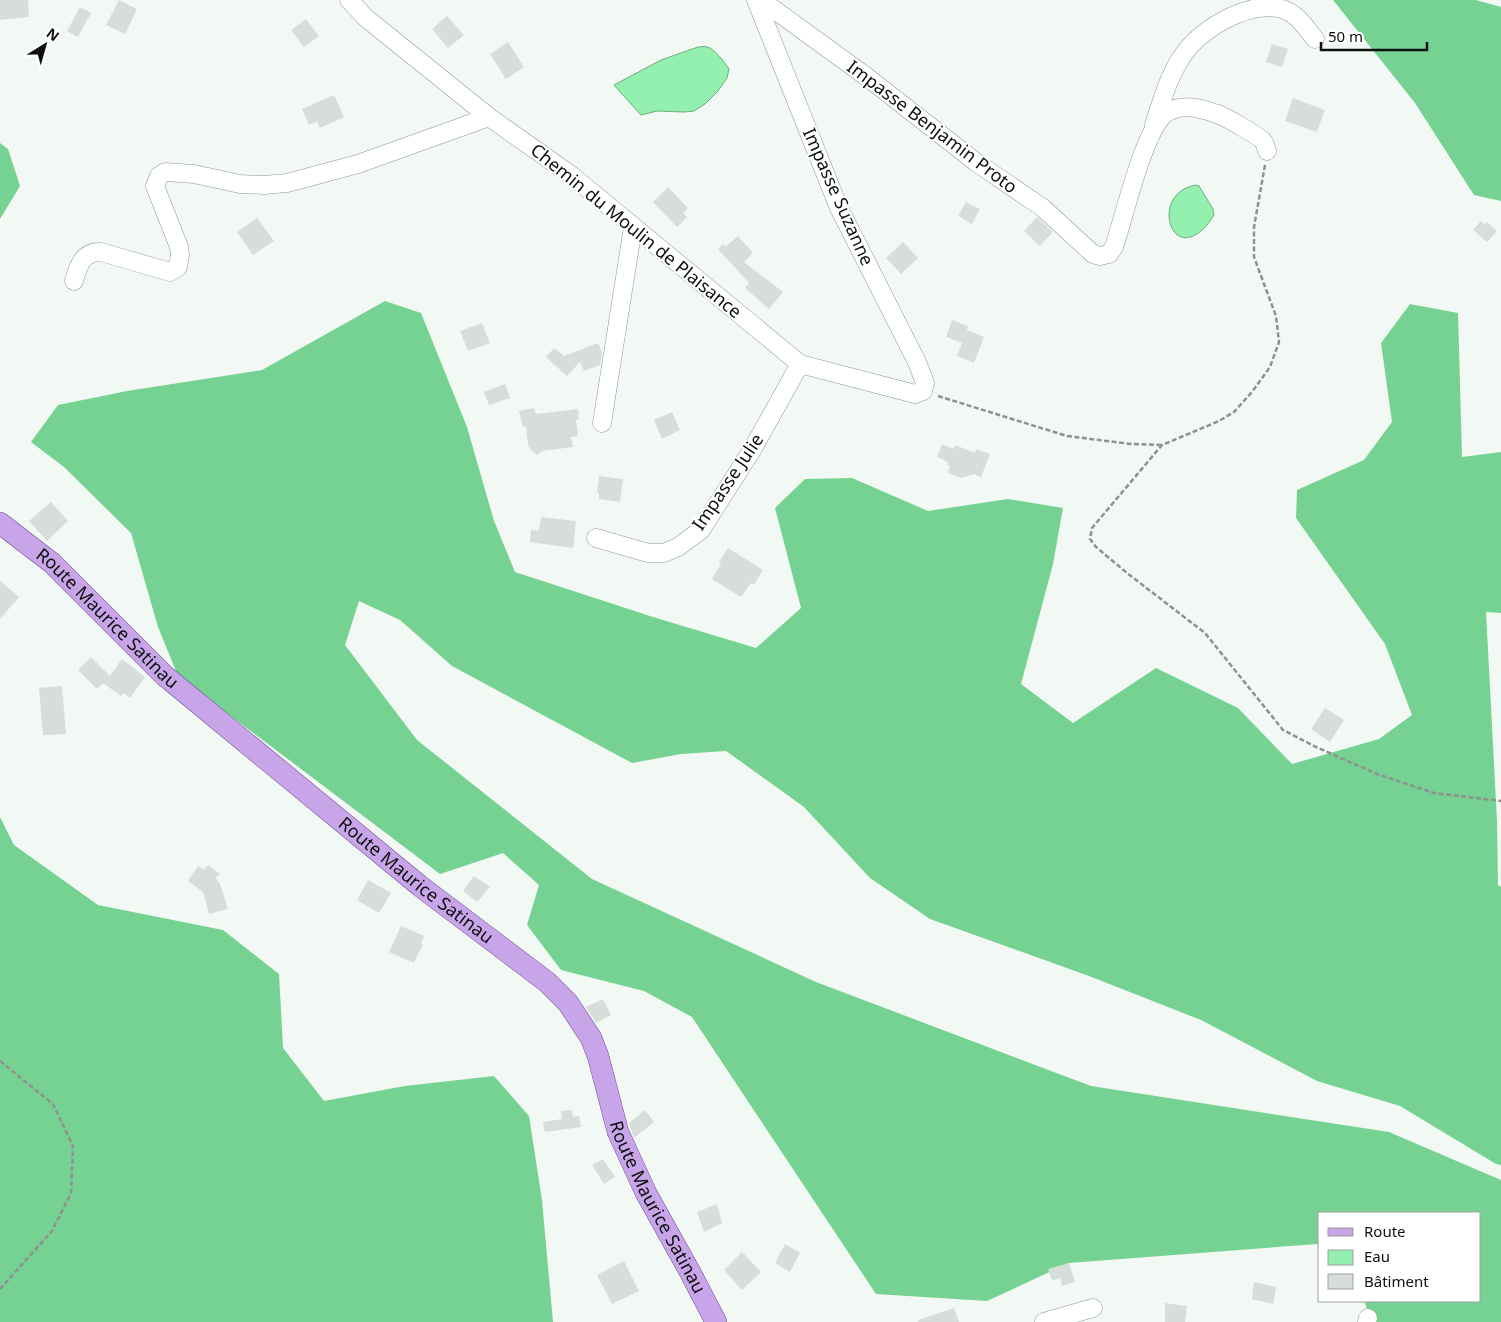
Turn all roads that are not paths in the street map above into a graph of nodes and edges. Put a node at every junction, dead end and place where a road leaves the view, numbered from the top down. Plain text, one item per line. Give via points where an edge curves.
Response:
1 (349, 0) edge
2 (756, 0) edge
3 (761, 0) edge
4 (1315, 39) dead end
5 (489, 117) junction
6 (1152, 130) junction
7 (1268, 151) road end
8 (633, 227) junction
9 (74, 281) dead end
10 (800, 364) junction
11 (923, 391) joint
12 (602, 423) dead end
13 (0, 523) edge
14 (596, 538) dead end
15 (1093, 1308) dead end
16 (716, 1322) edge
17 (1044, 1322) edge

1 - 5 street, Chemin du Moulin de Plaisance via 366,18
2 - 11 street, Impasse Suzanne via 839,208 917,362 925,383
3 - 6 street, Impasse Benjamin Proto via 977,163 1042,208 1093,254 1109,254 1114,247
4 - 6 street via 1294,14 1282,8 1249,9 1226,18 1202,33 1180,60
5 - 8 street, Chemin du Moulin de Plaisance via 571,174
5 - 9 street via 358,164 287,183 240,184 194,174 165,172 159,176 155,186 179,247 178,267 170,272 94,252 78,265
6 - 7 street via 1167,113 1177,108 1198,107 1223,116 1263,141
8 - 10 street, Chemin du Moulin de Plaisance
8 - 12 street
10 - 11 street, Chemin du Moulin de Plaisance via 904,393
10 - 14 street, Impasse Julie via 752,450 700,530 664,553 648,553
13 - 16 main road, Route Maurice Satinau via 52,563 165,676 420,886 547,982 568,1003 591,1038 618,1132 646,1193
15 - 17 street

